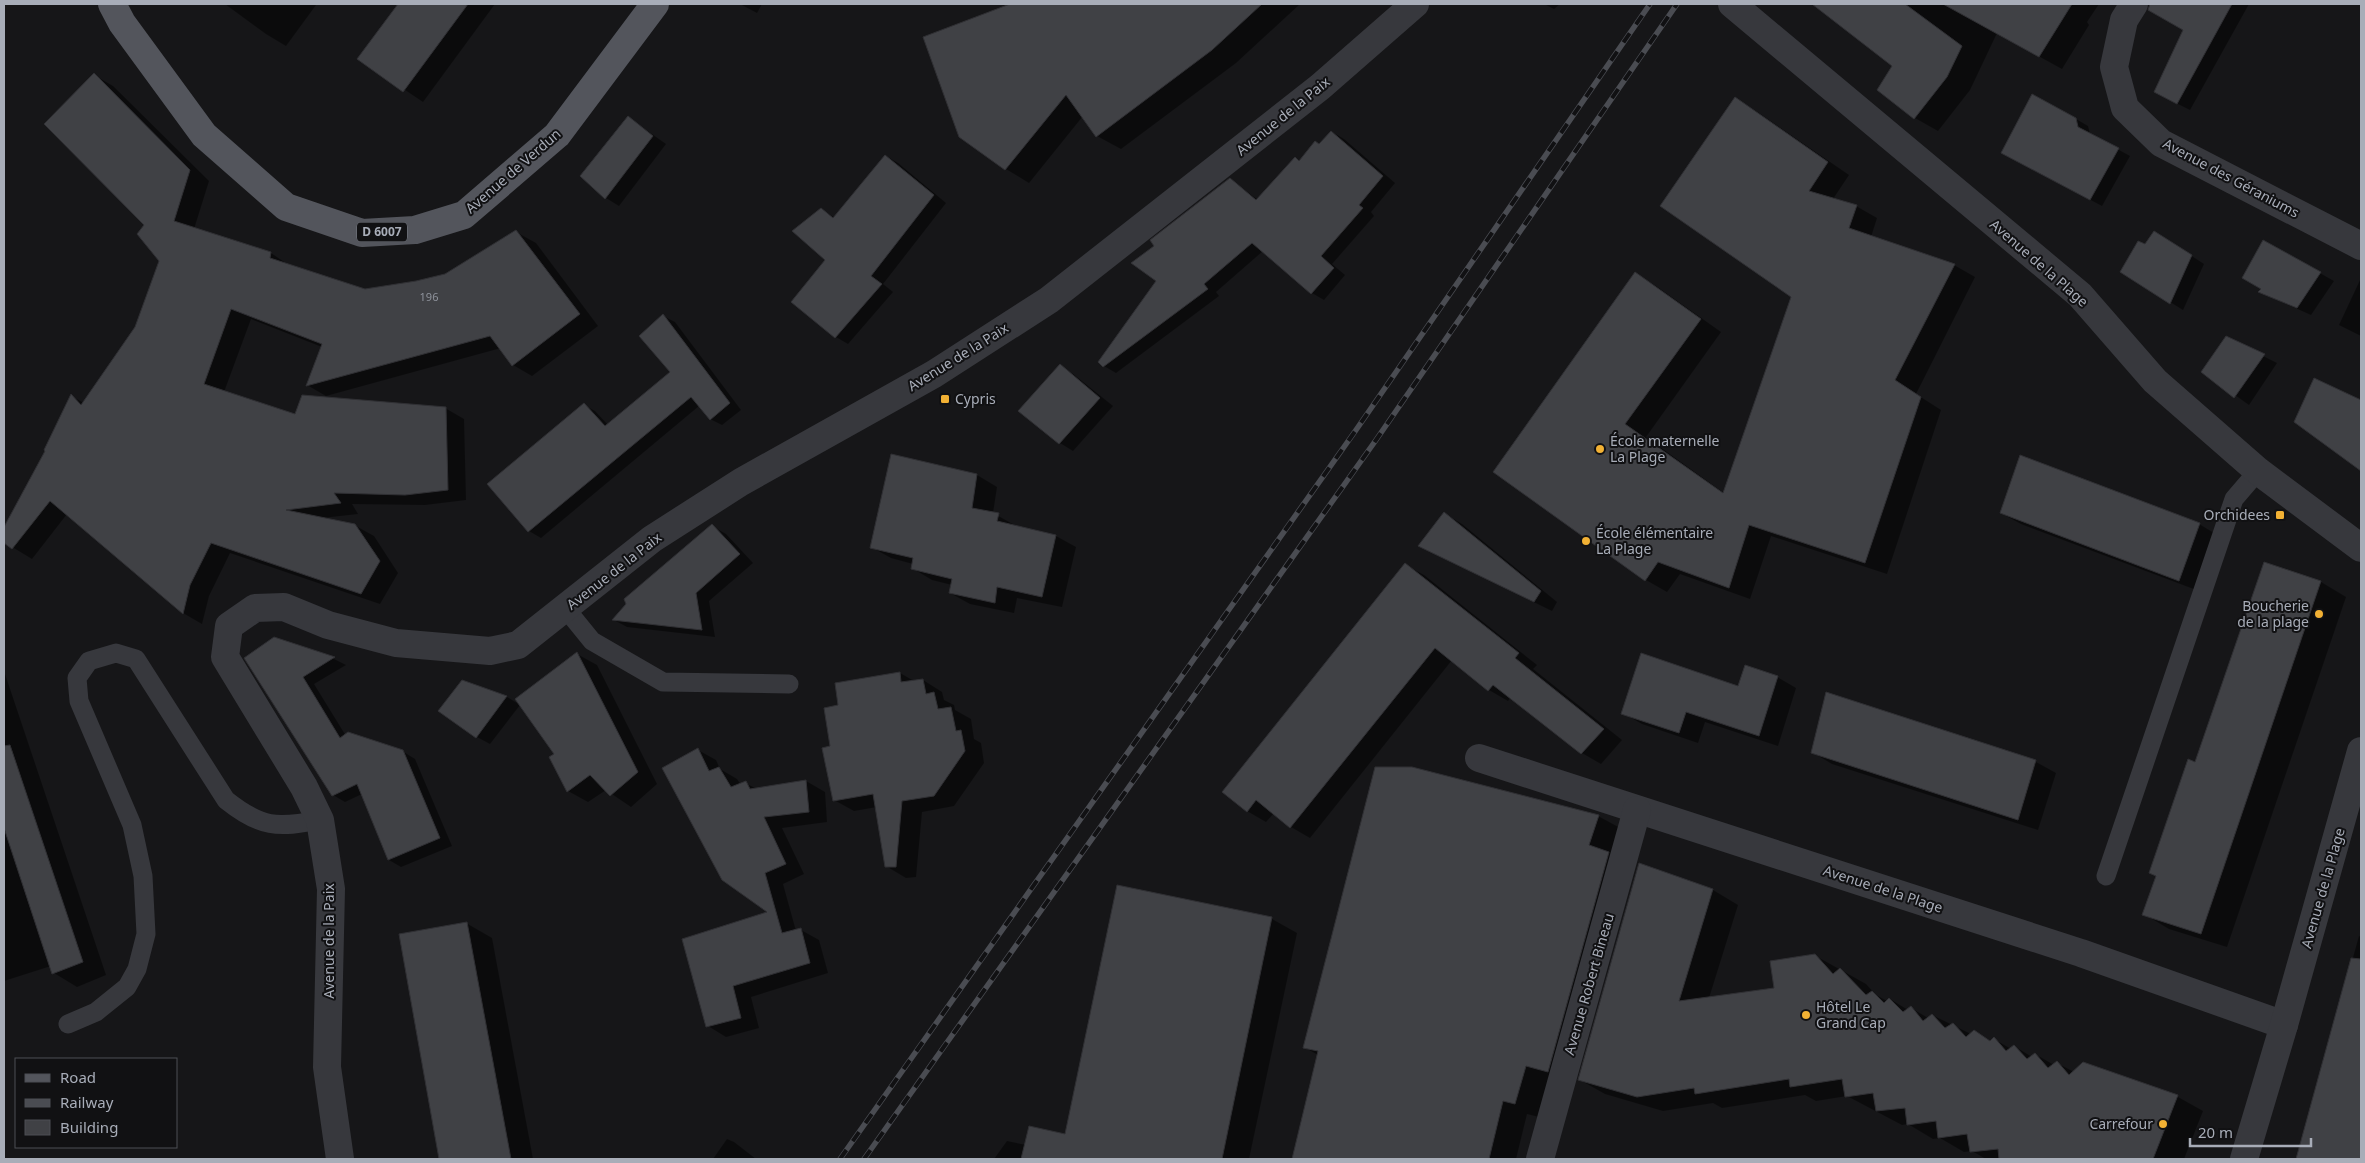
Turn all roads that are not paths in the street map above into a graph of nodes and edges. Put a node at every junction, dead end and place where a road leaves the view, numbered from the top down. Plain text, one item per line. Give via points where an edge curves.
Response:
1 (112, 4) edge
2 (655, 4) edge
3 (1415, 4) edge
4 (1732, 4) edge
5 (2134, 4) edge
6 (2361, 246) edge
7 (2258, 471) junction
8 (2361, 548) edge
9 (566, 609) junction
10 (789, 684) dead end
11 (2361, 751) edge
12 (1479, 758) dead end
13 (1637, 810) junction
14 (320, 820) junction
15 (2106, 876) dead end
16 (68, 1024) dead end
17 (2284, 1025) junction
18 (340, 1159) edge
19 (1540, 1159) edge
20 (2244, 1159) edge

1 - 2 main road, Avenue de Verdun / D 6007 via 122,23 204,135 286,207 362,233 415,230 464,215 557,134
3 - 9 street, Avenue de la Paix via 1320,87 1049,300 934,374 741,482 652,539
4 - 7 street, Avenue de la Plage via 2080,295 2155,381
5 - 6 street, Avenue des Géraniums via 2124,20 2114,67 2125,108 2161,143
7 - 8 street, Avenue de la Plage
7 - 15 lane via 2234,499
9 - 10 lane via 592,641 662,682
9 - 14 street, Avenue de la Paix via 518,645 490,651 396,643 328,625 284,607 255,608 229,626 225,657 304,787
11 - 17 street, Avenue de la Plage
12 - 13 street, Avenue de la Plage
13 - 17 street, Avenue de la Plage via 2081,952
13 - 19 street, Avenue Robert Bineau
14 - 16 lane via 273,826 246,816 226,800 136,659 116,653 89,661 78,678 79,700 132,825 143,876 146,934 137,969 127,987 96,1012
14 - 18 street, Avenue de la Paix via 331,889 328,1067
17 - 20 street, Avenue de la Plage

